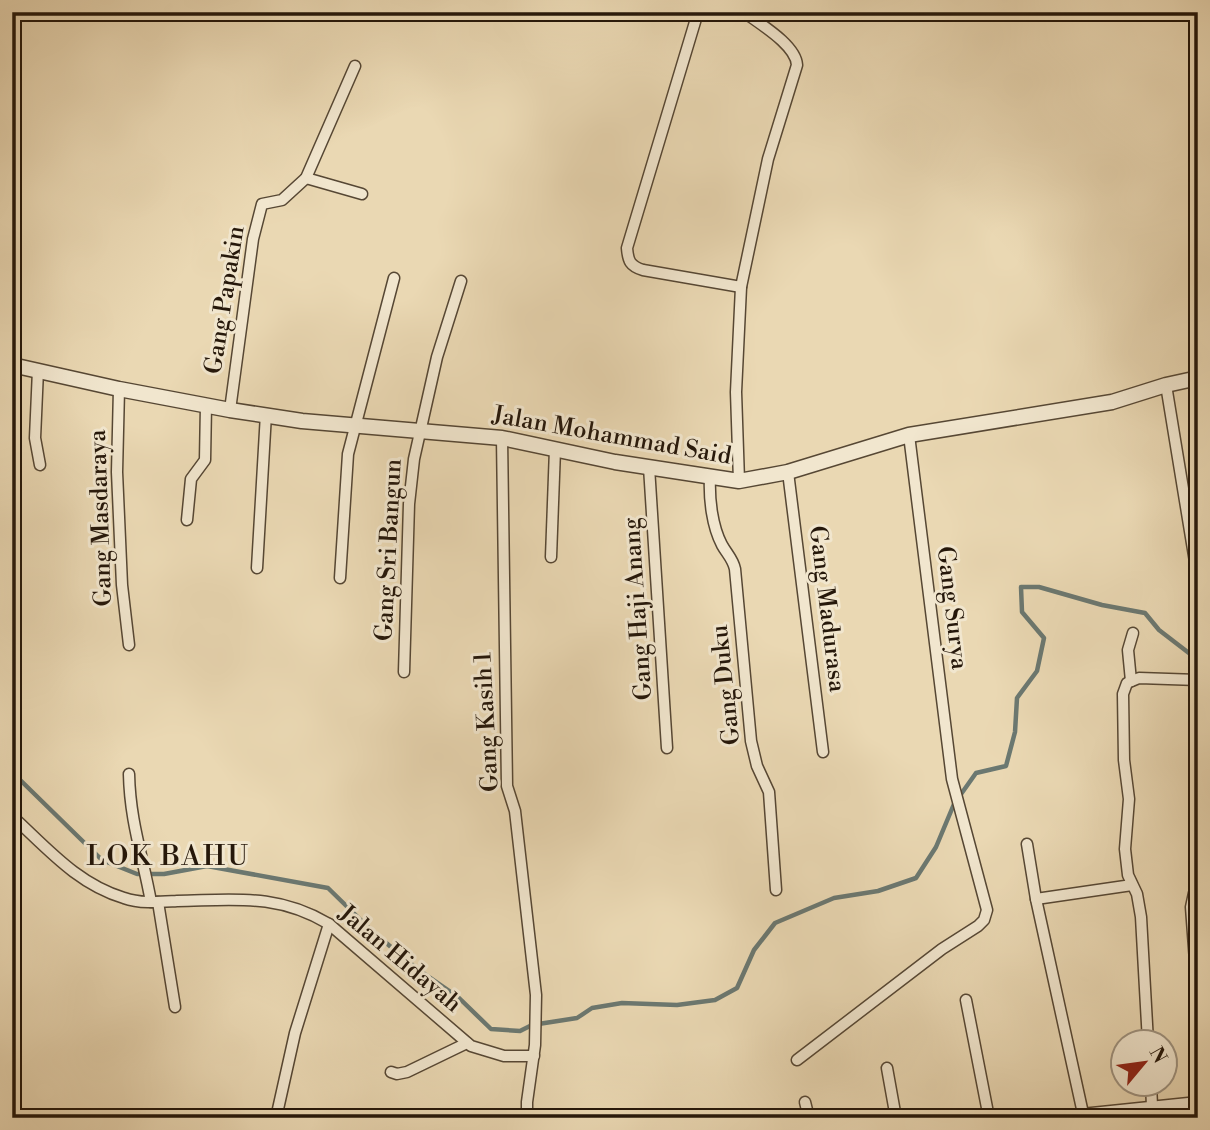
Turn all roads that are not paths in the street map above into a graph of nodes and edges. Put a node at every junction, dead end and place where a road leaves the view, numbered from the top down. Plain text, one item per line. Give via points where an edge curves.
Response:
1 (698, 12) edge
2 (744, 12) edge
3 (355, 66) dead end
4 (306, 178) junction
5 (362, 194) dead end
6 (394, 278) dead end
7 (461, 281) dead end
8 (741, 287) junction
9 (12, 365) edge
10 (38, 370) junction
11 (1198, 379) edge
12 (1166, 385) junction
13 (119, 389) junction
14 (206, 405) junction
15 (230, 410) junction
16 (265, 414) junction
17 (355, 425) junction
18 (419, 432) junction
19 (909, 435) junction
20 (502, 438) junction
21 (555, 449) junction
22 (40, 465) dead end
23 (649, 467) junction
24 (788, 472) junction
25 (709, 478) junction
26 (739, 481) junction
27 (187, 520) dead end
28 (551, 557) dead end
29 (257, 568) dead end
30 (340, 578) dead end
31 (1198, 580) edge
32 (1133, 633) dead end
33 (129, 645) dead end
34 (404, 672) dead end
35 (1198, 680) edge
36 (1131, 681) junction
37 (667, 748) dead end
38 (824, 752) dead end
39 (129, 774) dead end
40 (12, 816) edge
41 (1027, 844) dead end
42 (1132, 886) junction
43 (1198, 889) edge
44 (776, 890) dead end
45 (1036, 899) junction
46 (154, 902) junction
47 (329, 924) junction
48 (966, 1000) dead end
49 (1198, 1002) edge
50 (174, 1007) dead end
51 (1147, 1028) edge
52 (467, 1043) junction
53 (535, 1050) junction
54 (797, 1060) dead end
55 (887, 1068) dead end
56 (391, 1072) dead end
57 (1152, 1098) edge
58 (805, 1102) dead end
59 (1198, 1102) edge
60 (1152, 1106) junction
61 (1083, 1115) edge
62 (276, 1118) edge
63 (527, 1118) edge
64 (809, 1118) edge
65 (896, 1118) edge
66 (989, 1118) edge
67 (1043, 1118) edge

1 - 8 street via 627,248 628,259 643,270
2 - 8 street via 790,48 797,65 768,159
3 - 4 street, Gang Papakin
4 - 5 street
4 - 15 street, Gang Papakin via 282,200 262,204
6 - 17 street
7 - 18 street, Gang Sri Bangun
8 - 26 street via 736,392
9 - 10 street, Jalan Mohammad Said
10 - 13 street, Jalan Mohammad Said
10 - 22 street via 35,438
11 - 12 street, Jalan Mohammad Said
12 - 19 street, Jalan Mohammad Said via 1112,402
12 - 31 street
13 - 14 street, Jalan Mohammad Said
13 - 33 street, Gang Masdaraya via 117,472
14 - 15 street, Jalan Mohammad Said
14 - 27 street via 205,460 191,479
15 - 16 street, Jalan Mohammad Said
16 - 17 street, Jalan Mohammad Said
16 - 29 street
17 - 18 street, Jalan Mohammad Said
17 - 30 street via 347,465
18 - 20 street, Jalan Mohammad Said
18 - 34 street, Gang Sri Bangun via 410,504
19 - 24 street, Jalan Mohammad Said
19 - 54 street, Gang Surya via 956,799 987,910 984,920
20 - 21 street, Jalan Mohammad Said
20 - 53 street, Gang Kasih 1 via 507,786 515,811 536,995
21 - 23 street, Jalan Mohammad Said
21 - 28 street
23 - 25 street, Jalan Mohammad Said
23 - 37 street, Gang Haji Anang
24 - 26 street, Jalan Mohammad Said
24 - 38 street, Gang Madurasa
25 - 26 street, Jalan Mohammad Said
25 - 44 street, Gang Duku via 717,531 736,569 751,741 769,792
32 - 36 street via 1128,650
35 - 36 street
36 - 42 street via 1123,695 1129,799 1125,849
39 - 46 street via 134,831
40 - 46 street, Jalan Hidayah via 77,877 125,899
41 - 45 street
42 - 45 street
42 - 51 street via 1141,917
43 - 49 street via 1191,907
45 - 61 street
46 - 47 street, Jalan Hidayah via 262,899 308,912
46 - 50 street
47 - 52 street, Jalan Hidayah
47 - 62 street via 295,1033
48 - 66 street
52 - 53 street, Jalan Hidayah via 503,1056
52 - 56 street via 407,1072
53 - 63 street, Gang Kasih 1
55 - 65 street
57 - 60 street
58 - 64 street
59 - 60 street
60 - 61 street
61 - 67 street

